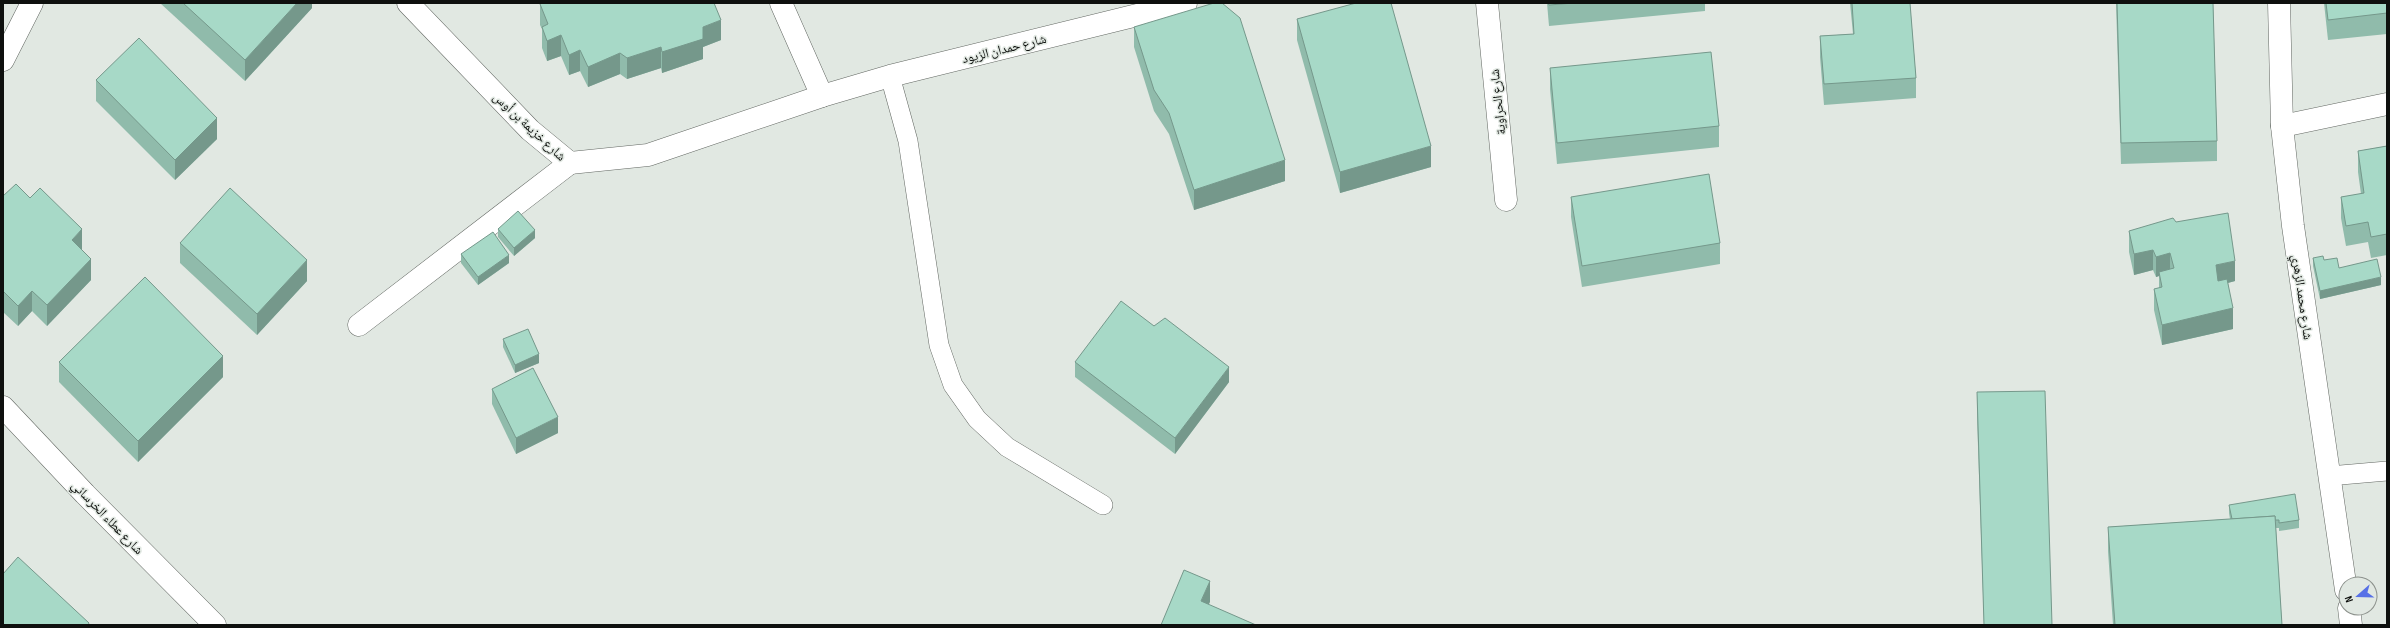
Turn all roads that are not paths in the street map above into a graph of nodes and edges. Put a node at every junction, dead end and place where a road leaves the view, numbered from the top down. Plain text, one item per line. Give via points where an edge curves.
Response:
1 (32, 3) edge
2 (408, 3) edge
3 (781, 3) edge
4 (1186, 3) edge
5 (1487, 3) edge
6 (2279, 3) edge
7 (3, 60) edge
8 (890, 76) junction
9 (822, 96) junction
10 (2387, 104) edge
11 (2282, 126) junction
12 (570, 163) junction
13 (1506, 200) dead end
14 (359, 324) dead end
15 (3, 407) edge
16 (2387, 471) edge
17 (2329, 476) junction
18 (1103, 504) dead end
19 (2344, 576) edge
20 (215, 625) edge

1 - 7 street
2 - 12 street, شارع خزيمة بن أوس via 530,130
3 - 9 street
4 - 8 street, شارع حمدان الزيود
5 - 13 street, شارع الحراوية
6 - 11 street, شارع محمد الزهري
8 - 9 street, شارع حمدان الزيود
8 - 18 lane via 908,141 939,345 953,385 976,419 1007,447
9 - 12 street, شارع خزيمة بن أوس via 648,155
10 - 11 street
11 - 17 street, شارع محمد الزهري via 2294,233
12 - 14 street
15 - 20 street, شارع عطاء الخرساني via 84,494
16 - 17 lane
17 - 19 street, شارع محمد الزهري

